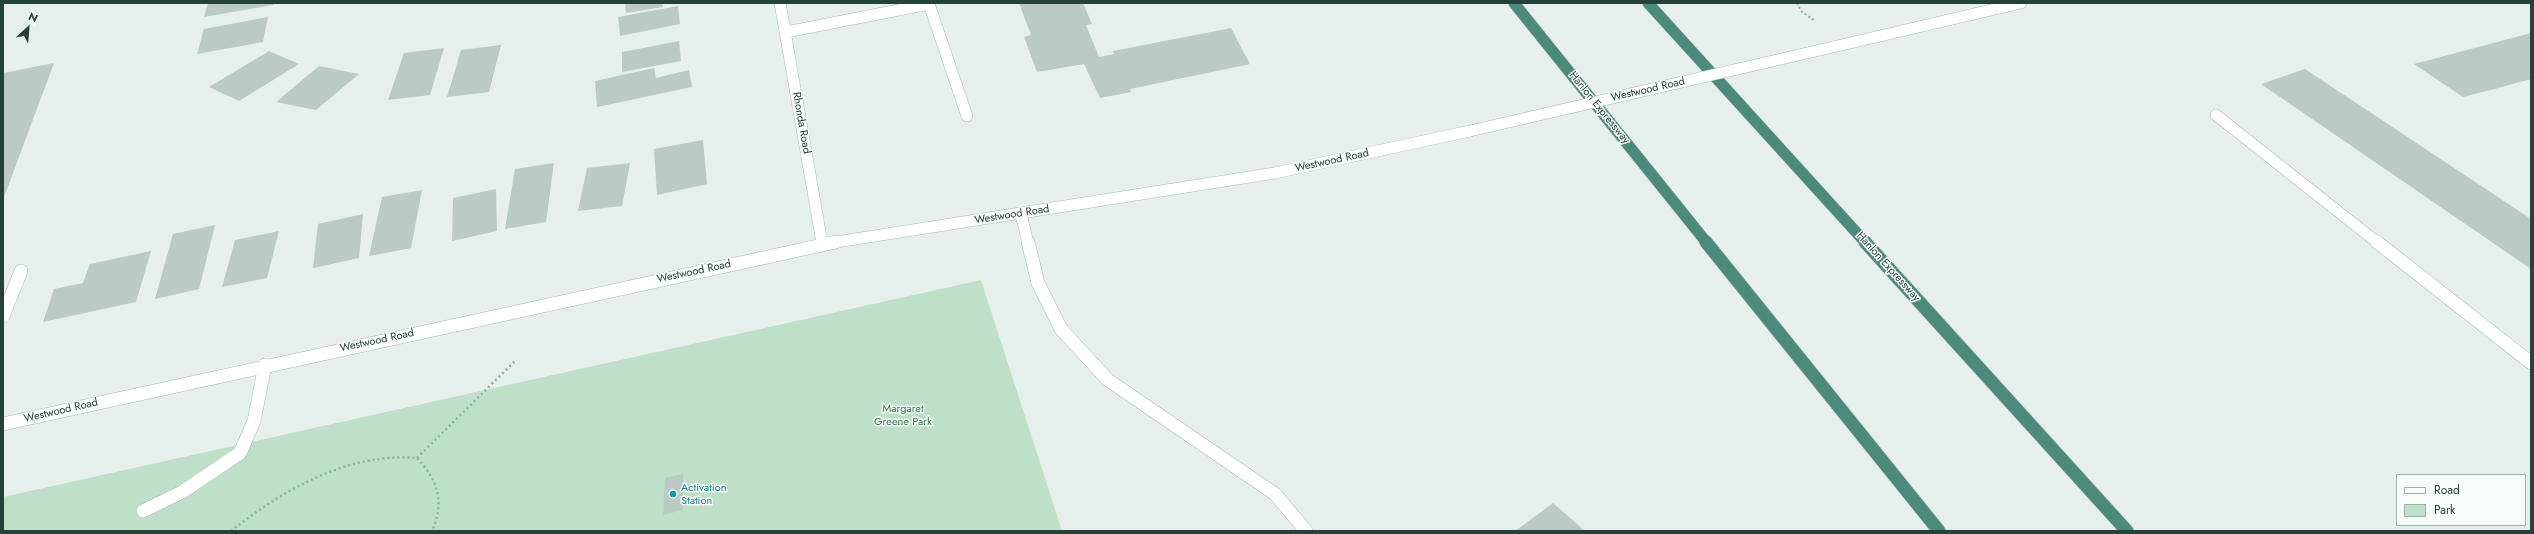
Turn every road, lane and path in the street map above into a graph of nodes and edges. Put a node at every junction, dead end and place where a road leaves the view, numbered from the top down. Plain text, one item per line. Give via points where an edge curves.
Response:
1 (780, 3) edge
2 (1514, 3) edge
3 (1648, 3) edge
4 (1797, 3) edge
5 (2021, 3) edge
6 (1820, 24) dead end
7 (786, 32) junction
8 (2216, 114) dead end
9 (967, 116) dead end
10 (1021, 214) junction
11 (822, 244) junction
12 (21, 271) dead end
13 (3, 316) edge
14 (516, 360) dead end
15 (2531, 363) edge
16 (265, 365) junction
17 (3, 424) edge
18 (417, 458) junction
19 (143, 511) dead end
20 (230, 531) edge
21 (432, 531) edge
22 (1306, 531) edge
23 (1939, 531) edge
24 (2127, 531) edge

1 - 7 street, Rhonda Road
2 - 23 highway, Hanlon Expressway
3 - 24 highway, Hanlon Expressway
4 - 6 path via 1801,11
5 - 10 street, Westwood Road, bridge via 1470,131 1275,173
7 - 9 street via 929,4
7 - 11 street, Rhonda Road
8 - 15 street
10 - 11 street, Westwood Road
10 - 22 street via 1038,283 1061,329 1108,380 1275,494
11 - 16 street, Westwood Road
12 - 13 street
14 - 18 path
16 - 17 street, Westwood Road
16 - 19 street via 254,421 240,453 182,492
18 - 20 path via 385,457 352,464 317,478 282,497
18 - 21 path via 431,470 440,493

